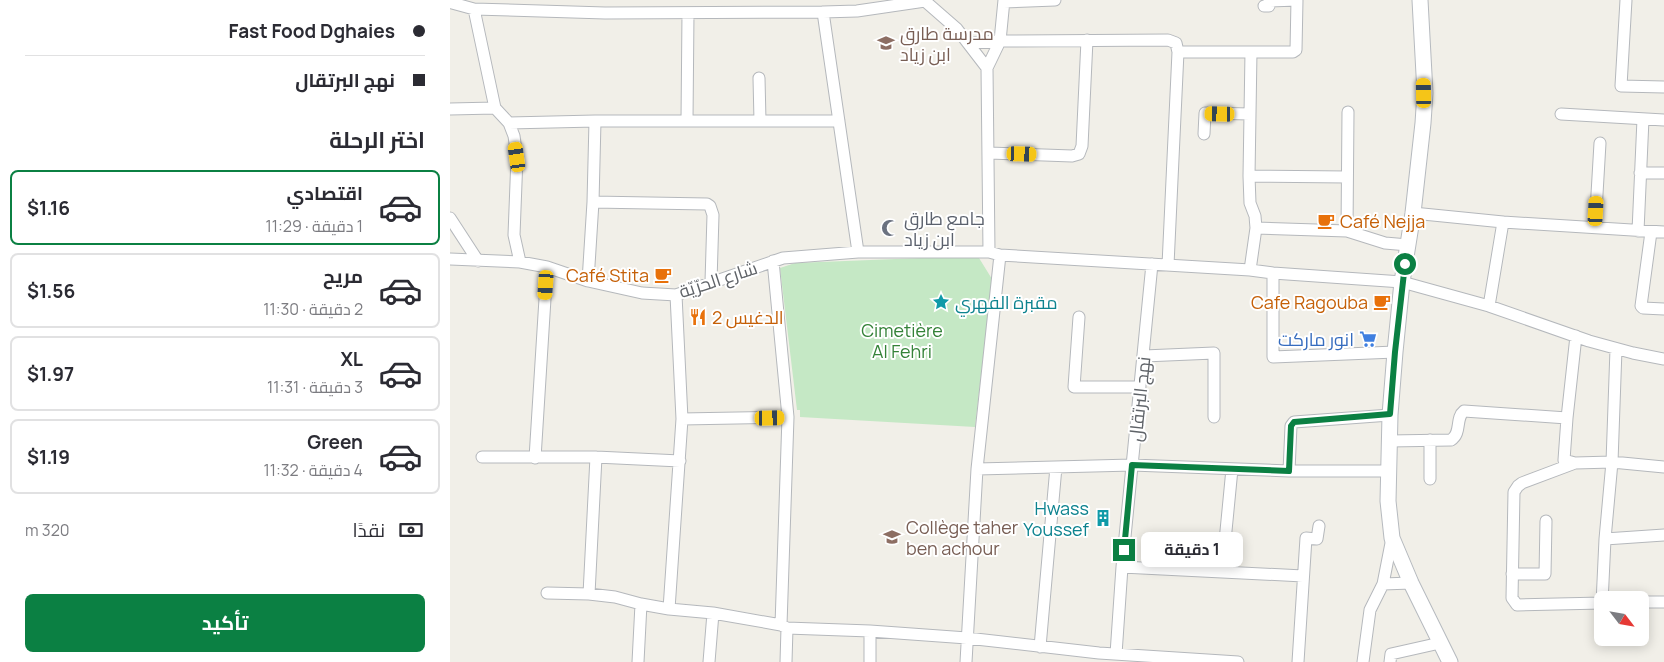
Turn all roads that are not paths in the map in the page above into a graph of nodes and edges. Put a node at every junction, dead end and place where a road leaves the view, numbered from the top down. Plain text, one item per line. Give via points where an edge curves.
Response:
1 (926, 0) edge
2 (1055, 0) edge
3 (1297, 0) edge
4 (1420, 0) edge
5 (1626, 0) edge
6 (1004, 1) edge
7 (451, 2) edge
8 (1264, 6) dead end
9 (474, 9) junction
10 (823, 12) junction
11 (688, 14) junction
12 (1087, 40) junction
13 (1000, 41) junction
14 (968, 43) junction
15 (1178, 52) junction
16 (1250, 52) junction
17 (987, 68) junction
18 (759, 78) dead end
19 (1664, 87) edge
20 (495, 108) junction
21 (450, 109) edge
22 (1348, 112) dead end
23 (1250, 114) junction
24 (1561, 114) dead end
25 (1643, 119) junction
26 (687, 120) junction
27 (1664, 120) edge
28 (595, 121) junction
29 (760, 121) junction
30 (839, 121) junction
31 (509, 123) junction
32 (1204, 134) dead end
33 (1600, 143) dead end
34 (989, 153) junction
35 (1640, 173) junction
36 (1664, 173) edge
37 (1249, 176) junction
38 (1347, 177) junction
39 (593, 202) junction
40 (1413, 213) junction
41 (450, 218) edge
42 (1503, 222) junction
43 (1256, 228) junction
44 (1595, 228) junction
45 (1347, 231) junction
46 (1638, 231) junction
47 (1651, 232) junction
48 (1664, 232) edge
49 (1408, 245) junction
50 (858, 252) junction
51 (994, 253) junction
52 (450, 259) edge
53 (478, 261) junction
54 (773, 261) junction
55 (520, 262) junction
56 (1152, 264) junction
57 (1168, 265) junction
58 (547, 267) junction
59 (1250, 270) junction
60 (1272, 273) junction
61 (588, 281) junction
62 (711, 282) junction
63 (1402, 282) junction
64 (676, 295) junction
65 (1489, 306) junction
66 (1664, 309) edge
67 (1079, 317) dead end
68 (1576, 336) junction
69 (1616, 349) junction
70 (1395, 352) junction
71 (1144, 356) junction
72 (1664, 359) edge
73 (1140, 387) junction
74 (1390, 414) junction
75 (788, 417) junction
76 (1214, 417) dead end
77 (1567, 418) junction
78 (682, 419) junction
79 (1389, 440) junction
80 (1430, 440) junction
81 (482, 457) dead end
82 (596, 457) junction
83 (535, 458) junction
84 (680, 461) junction
85 (1612, 462) junction
86 (1574, 463) junction
87 (1132, 465) junction
88 (1056, 467) junction
89 (1664, 467) edge
90 (977, 468) junction
91 (1232, 469) junction
92 (1289, 471) junction
93 (1389, 471) junction
94 (1430, 479) dead end
95 (1546, 522) dead end
96 (1319, 526) dead end
97 (1664, 535) edge
98 (1392, 538) junction
99 (1605, 539) junction
100 (1122, 567) junction
101 (1222, 572) junction
102 (1512, 574) junction
103 (1303, 576) junction
104 (1411, 583) junction
105 (1383, 584) junction
106 (1603, 591) edge
107 (547, 593) dead end
108 (589, 594) junction
109 (1649, 602) edge
110 (1664, 602) edge
111 (1594, 603) edge
112 (641, 604) junction
113 (669, 608) junction
114 (713, 613) junction
115 (784, 627) junction
116 (870, 631) junction
117 (967, 638) junction
118 (1440, 643) junction
119 (1040, 647) junction
120 (1116, 654) junction
121 (1098, 658) edge
122 (638, 662) edge
123 (709, 662) edge
124 (786, 662) edge
125 (870, 662) edge
126 (966, 662) edge
127 (1220, 662) edge
128 (1238, 662) edge
129 (1298, 662) edge
130 (1363, 662) edge
131 (1390, 662) edge
132 (1450, 662) edge

1 - 10 street via 857,11
1 - 14 street
2 - 6 street
3 - 8 street via 1269,1 1269,6
3 - 16 street via 1296,50
4 - 40 street via 1424,93
5 - 19 street via 1621,86
6 - 13 street
7 - 9 street
9 - 11 street
9 - 20 street
10 - 11 street
10 - 30 street
11 - 26 street
12 - 13 street
12 - 15 street via 1171,40 1177,45
12 - 34 street via 1079,154
13 - 14 street
13 - 17 street
14 - 17 street
15 - 16 street
15 - 57 street
16 - 23 street
17 - 34 street
18 - 29 street
20 - 21 street
20 - 31 street
22 - 38 street
23 - 32 street via 1205,113
23 - 37 street
24 - 25 street
25 - 27 street
25 - 35 street
26 - 28 street
26 - 29 street
28 - 31 street
28 - 39 street
29 - 30 street
30 - 50 street
31 - 55 street via 517,157 514,234
33 - 44 street
34 - 51 street
35 - 36 street
35 - 46 street
37 - 38 street
37 - 43 street via 1250,203
38 - 45 street
39 - 61 street
39 - 62 street via 710,206 713,215
40 - 42 street
40 - 49 street
41 - 53 street
42 - 44 street
42 - 65 street
43 - 45 street
43 - 59 street
44 - 46 street
45 - 49 street via 1385,243
46 - 47 street
47 - 48 street
47 - 66 street via 1641,306
49 - 63 street
50 - 51 street, شارع الحرّيّة
50 - 54 street, شارع الحرّيّة
51 - 56 street, شارع الحرّيّة
51 - 90 street
52 - 53 street, شارع الحرّيّة
53 - 55 street, شارع الحرّيّة
54 - 62 street, شارع الحرّيّة
54 - 75 street
55 - 58 street, شارع الحرّيّة
56 - 57 street, شارع الحرّيّة
56 - 71 street, نهج البرتقال
57 - 59 street, شارع الحرّيّة
58 - 61 street, شارع الحرّيّة
58 - 83 street
59 - 60 street, شارع الحرّيّة
60 - 63 street, شارع الحرّيّة
60 - 70 street via 1273,356
61 - 64 street, شارع الحرّيّة via 642,293
62 - 64 street, شارع الحرّيّة
63 - 65 street, شارع الحرّيّة
63 - 70 street
64 - 78 street
65 - 68 street, شارع الحرّيّة
67 - 73 street via 1074,386
68 - 69 street, شارع الحرّيّة
68 - 77 street
69 - 72 street, شارع الحرّيّة
69 - 85 street
70 - 74 street
71 - 73 street, نهج البرتقال
71 - 76 street via 1214,353
73 - 87 street, نهج البرتقال
74 - 79 street
74 - 92 street via 1294,422 1291,426
75 - 78 street
75 - 115 street
77 - 80 street via 1464,411 1460,414 1454,438
77 - 86 street via 1564,460
78 - 84 street
79 - 80 street
79 - 93 street
80 - 94 street
81 - 83 street
82 - 83 street
82 - 84 street
82 - 108 street
84 - 113 street
85 - 86 street
85 - 89 street
85 - 99 street
86 - 102 street via 1522,483 1514,492
87 - 88 street
87 - 91 street
87 - 100 street, نهج البرتقال
88 - 90 street
88 - 119 street
90 - 117 street
91 - 92 street
91 - 101 street
92 - 93 street
93 - 98 street
95 - 102 street via 1545,574
96 - 103 street via 1317,539 1306,538
97 - 99 street
98 - 104 street
98 - 105 street
99 - 106 street
100 - 101 street
100 - 120 street, نهج البرتقال
101 - 103 street
102 - 111 street via 1512,598 1517,604
103 - 129 street
104 - 105 street
104 - 118 street
105 - 130 street via 1370,610
107 - 108 street
108 - 112 street
109 - 110 street
112 - 113 street
112 - 122 street
113 - 114 street
114 - 115 street
114 - 123 street
115 - 116 street
115 - 124 street
116 - 117 street
116 - 125 street
117 - 119 street
117 - 126 street
118 - 131 street via 1398,648 1390,654
118 - 132 street
119 - 121 street
120 - 121 street
120 - 127 street
127 - 128 street

